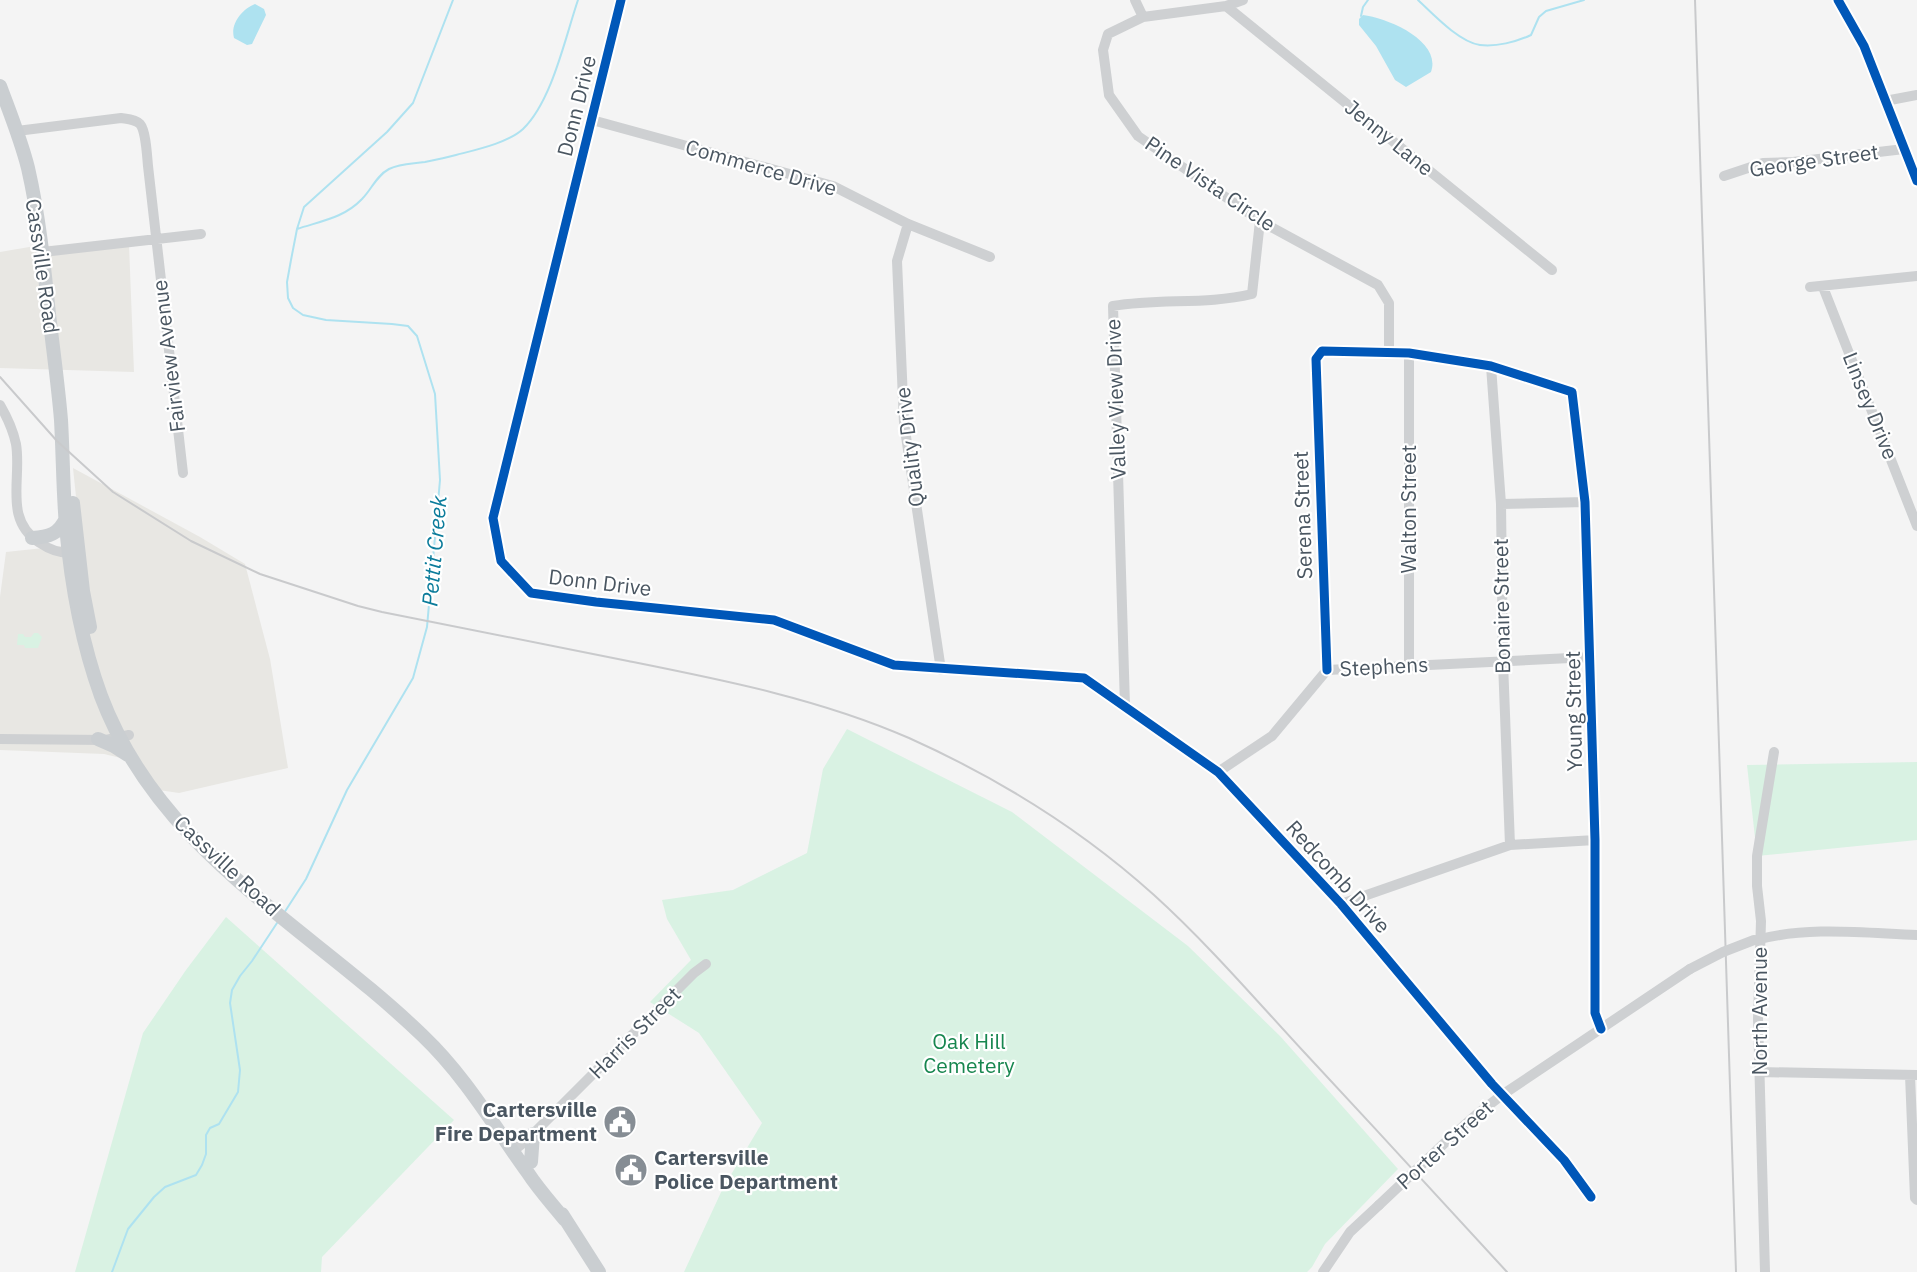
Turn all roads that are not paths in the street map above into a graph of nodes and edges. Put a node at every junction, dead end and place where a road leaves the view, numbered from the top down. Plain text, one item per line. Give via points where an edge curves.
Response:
1 (621, 0) edge
2 (1135, 0) edge
3 (1242, 0) edge
4 (1838, 0) edge
5 (1226, 6) junction
6 (1143, 17) junction
7 (0, 86) edge
8 (1917, 95) edge
9 (1885, 101) junction
10 (592, 120) junction
11 (17, 131) junction
12 (1904, 149) junction
13 (1724, 176) dead end
14 (1917, 181) edge
15 (1260, 221) junction
16 (908, 224) junction
17 (201, 234) dead end
18 (156, 240) junction
19 (43, 252) junction
20 (990, 257) dead end
21 (1552, 270) dead end
22 (1917, 276) edge
23 (1810, 287) dead end
24 (1823, 287) junction
25 (1389, 353) junction
26 (1409, 354) junction
27 (1491, 366) junction
28 (0, 405) edge
29 (61, 422) junction
30 (183, 473) dead end
31 (1586, 502) junction
32 (1501, 504) junction
33 (1915, 512) edge
34 (66, 518) junction
35 (1917, 526) edge
36 (32, 538) junction
37 (74, 553) junction
38 (1591, 657) junction
39 (1503, 662) junction
40 (1409, 665) junction
41 (941, 670) junction
42 (1327, 670) junction
43 (1125, 706) junction
44 (109, 714) junction
45 (124, 736) junction
46 (0, 739) edge
47 (96, 740) junction
48 (1774, 752) dead end
49 (130, 756) junction
50 (1218, 772) junction
51 (1595, 840) junction
52 (1510, 846) junction
53 (230, 869) junction
54 (1341, 904) junction
55 (1917, 935) edge
56 (1757, 939) junction
57 (706, 964) dead end
58 (1601, 1029) junction
59 (1759, 1072) junction
60 (1913, 1075) edge
61 (1502, 1095) junction
62 (533, 1134) junction
63 (516, 1148) junction
64 (531, 1162) junction
65 (1591, 1197) dead end
66 (1917, 1200) edge
67 (565, 1220) junction
68 (599, 1272) edge
69 (1323, 1272) edge
70 (1765, 1272) edge

1 - 10 street, Donn Drive
2 - 6 street
3 - 5 street, Pine Vista Circle
4 - 9 street via 1864,46
5 - 6 street, Pine Vista Circle
5 - 21 street, Jenny Lane
6 - 15 street, Pine Vista Circle via 1108,34 1103,50 1109,95 1138,136
7 - 11 main road, Cassville Road
8 - 9 street
9 - 12 street
10 - 16 street, Commerce Drive via 833,186
10 - 41 street, Donn Drive via 493,518 501,561 531,593 774,620 894,666
11 - 18 street, Fairview Avenue via 122,118 140,124
11 - 19 main road, Cassville Road
12 - 13 street, George Street via 1763,163
12 - 14 street
15 - 25 street, Pine Vista Circle via 1377,285 1389,303
15 - 43 street, Valley View Drive via 1252,294 1228,300 1113,306
16 - 20 street, Commerce Drive
16 - 41 street, Quality Drive via 897,261 904,423
17 - 18 street
18 - 19 street
18 - 30 street, Fairview Avenue
19 - 29 main road, Cassville Road
22 - 24 street
23 - 24 street
24 - 33 street, Linsey Drive
25 - 26 street
25 - 42 street, Serena Street via 1323,351 1316,359
26 - 27 street
26 - 40 street, Walton Street
27 - 31 street, Young Street via 1572,392
27 - 32 street, Bonaire Street
28 - 36 street via 16,444 18,515
29 - 34 main road, Cassville Road
29 - 37 main road, Cassville Road via 66,441
31 - 32 street
31 - 38 street, Young Street
32 - 39 street, Bonaire Street
33 - 35 street, Linsey Drive
34 - 36 main road via 56,533
34 - 37 main road, Cassville Road
36 - 37 street via 51,549
37 - 44 main road, Cassville Road via 79,621
37 - 45 main road, Cassville Road via 98,656
38 - 39 street, Stephens
38 - 51 street, Young Street
39 - 40 street, Stephens
39 - 52 street, Bonaire Street
40 - 42 street, Stephens
41 - 43 street, Donn Drive via 1084,678
42 - 50 street, Stephens via 1272,736
43 - 50 street, Redcomb Drive
44 - 45 main road, Cassville Road
44 - 47 main road
45 - 47 street
45 - 49 main road, Cassville Road
45 - 53 main road, Cassville Road via 173,803
46 - 47 street
47 - 49 main road
48 - 56 street, North Avenue via 1757,856
49 - 53 main road, Cassville Road via 173,817 199,845
50 - 54 street, Redcomb Drive
51 - 52 street
51 - 58 street, Young Street via 1595,1013
52 - 54 street
53 - 63 main road, Cassville Road via 417,1018 466,1069
54 - 61 street, Redcomb Drive
55 - 56 street, Porter Street via 1816,932
56 - 58 street, Porter Street, bridge via 1690,969
56 - 59 street, North Avenue
57 - 62 street, Harris Street
58 - 61 street, Porter Street
59 - 60 street
59 - 70 street, North Avenue
60 - 66 street
61 - 65 street, Redcomb Drive via 1564,1160
61 - 69 street, Porter Street, bridge via 1350,1232
62 - 63 street, Harris Street
62 - 64 main road
63 - 64 main road, Cassville Road
63 - 67 main road, Cassville Road via 535,1183
64 - 67 main road, Cassville Road
67 - 68 main road, Cassville Road

